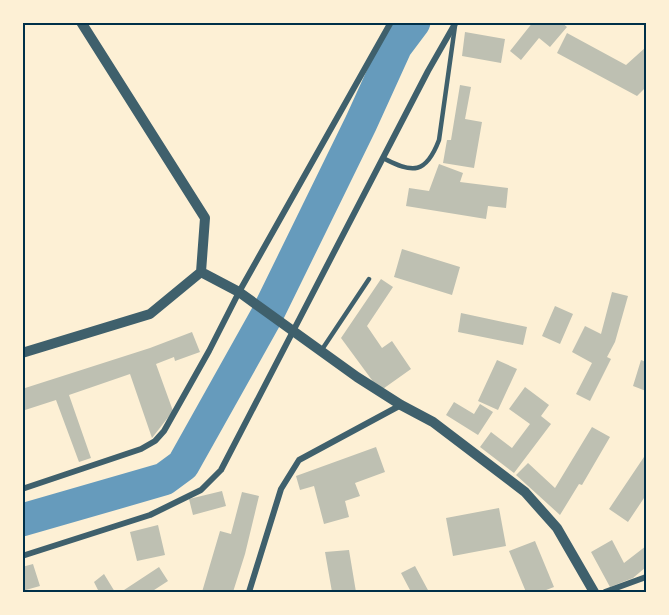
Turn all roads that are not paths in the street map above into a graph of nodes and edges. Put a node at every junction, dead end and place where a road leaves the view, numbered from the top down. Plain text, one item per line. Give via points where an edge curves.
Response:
1 (81, 22) edge
2 (391, 22) edge
3 (456, 22) edge
4 (383, 158) junction
5 (201, 272) junction
6 (369, 279) dead end
7 (239, 292) junction
8 (294, 332) junction
9 (321, 351) junction
10 (22, 352) edge
11 (401, 405) junction
12 (22, 489) edge
13 (22, 556) edge
14 (646, 577) edge
15 (249, 592) edge
16 (594, 592) edge
17 (605, 592) edge

1 - 5 street via 205,218
2 - 7 street
3 - 4 street
3 - 4 lane via 433,158 420,168 403,168
4 - 8 street
5 - 7 street
5 - 10 street via 150,314
6 - 9 lane
7 - 8 street
7 - 12 street via 155,441
8 - 9 street
8 - 13 street via 221,470 201,490 150,515
9 - 11 street
11 - 15 street via 299,459 281,489
11 - 16 street via 433,422 525,492 557,528
14 - 17 street

